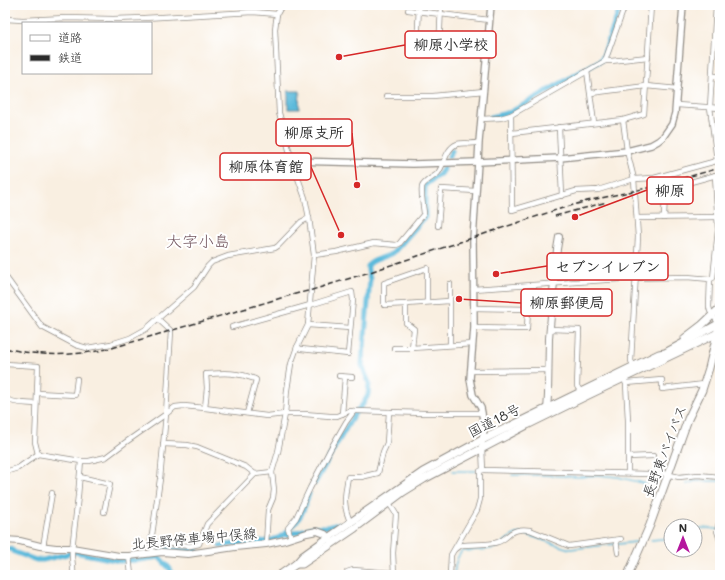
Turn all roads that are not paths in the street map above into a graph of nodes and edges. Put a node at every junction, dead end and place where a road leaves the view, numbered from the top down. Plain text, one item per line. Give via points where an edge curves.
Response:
1 (282, 5) edge
2 (419, 5) edge
3 (441, 5) edge
4 (491, 5) edge
5 (625, 5) edge
6 (651, 5) edge
7 (683, 5) edge
8 (711, 5) edge
9 (716, 5) edge
10 (720, 6) edge
11 (408, 10) dead end
12 (419, 11) junction
13 (441, 13) junction
14 (277, 14) junction
15 (5, 19) edge
16 (489, 20) junction
17 (648, 57) junction
18 (605, 61) junction
19 (588, 72) junction
20 (712, 76) junction
21 (720, 76) edge
22 (646, 86) junction
23 (678, 89) junction
24 (484, 91) junction
25 (591, 93) junction
26 (386, 96) dead end
27 (676, 105) junction
28 (710, 107) junction
29 (720, 108) edge
30 (511, 115) junction
31 (481, 119) junction
32 (622, 120) junction
33 (594, 123) junction
34 (559, 127) junction
35 (512, 133) junction
36 (479, 142) junction
37 (627, 151) junction
38 (560, 158) junction
39 (292, 161) junction
40 (512, 161) junction
41 (718, 161) edge
42 (478, 162) junction
43 (442, 163) junction
44 (718, 174) edge
45 (634, 180) junction
46 (476, 191) junction
47 (562, 196) junction
48 (718, 217) junction
49 (309, 218) junction
50 (637, 218) junction
51 (664, 218) junction
52 (438, 226) dead end
53 (719, 230) edge
54 (558, 237) dead end
55 (314, 255) junction
56 (5, 276) edge
57 (636, 278) junction
58 (710, 279) junction
59 (450, 284) dead end
60 (554, 284) junction
61 (474, 289) junction
62 (449, 301) junction
63 (427, 302) junction
64 (406, 304) junction
65 (310, 305) junction
66 (474, 308) junction
67 (720, 308) edge
68 (713, 315) junction
69 (158, 319) junction
70 (720, 323) edge
71 (308, 325) junction
72 (232, 327) dead end
73 (350, 328) junction
74 (474, 328) junction
75 (550, 329) junction
76 (718, 332) edge
77 (473, 344) junction
78 (450, 345) junction
79 (297, 347) junction
80 (394, 348) dead end
81 (412, 348) junction
82 (660, 354) junction
83 (5, 364) edge
84 (634, 366) junction
85 (549, 370) junction
86 (470, 371) junction
87 (339, 376) dead end
88 (345, 377) junction
89 (352, 377) dead end
90 (624, 377) junction
91 (77, 379) dead end
92 (704, 384) junction
93 (5, 393) edge
94 (37, 393) junction
95 (582, 394) junction
96 (36, 404) junction
97 (205, 408) junction
98 (356, 411) junction
99 (389, 412) junction
100 (547, 412) junction
101 (482, 413) junction
102 (166, 414) junction
103 (247, 414) junction
104 (285, 414) junction
105 (342, 414) junction
106 (482, 440) junction
107 (163, 444) junction
108 (482, 448) junction
109 (38, 454) junction
110 (653, 456) dead end
111 (628, 457) junction
112 (81, 461) junction
113 (482, 470) junction
114 (5, 472) edge
115 (272, 472) junction
116 (628, 473) junction
117 (255, 474) junction
118 (668, 474) junction
119 (80, 477) junction
120 (720, 477) edge
121 (52, 493) dead end
122 (389, 503) junction
123 (104, 512) dead end
124 (720, 519) edge
125 (351, 523) junction
126 (290, 535) junction
127 (5, 540) edge
128 (720, 540) edge
129 (330, 541) junction
130 (151, 542) junction
131 (266, 542) junction
132 (43, 547) junction
133 (454, 549) junction
134 (72, 551) junction
135 (153, 552) junction
136 (618, 554) dead end
137 (129, 560) junction
138 (394, 574) edge
139 (72, 575) edge
140 (130, 575) edge
141 (280, 575) edge
142 (347, 575) edge
143 (450, 575) edge
144 (628, 575) edge

1 - 14 street
2 - 12 street
3 - 13 street
4 - 16 street
5 - 18 street
6 - 17 street
7 - 23 street
8 - 9 street
9 - 10 street
9 - 20 street
11 - 12 street
12 - 13 street
12 - 13 street via 417,51 428,53 438,52
13 - 16 street
14 - 15 street via 254,12 113,19
14 - 39 street via 275,29 279,113
16 - 24 street
17 - 18 street
17 - 22 street
18 - 19 street
19 - 25 street
19 - 30 street
20 - 21 street
20 - 28 street
22 - 23 street
22 - 25 street
22 - 32 street via 644,114
23 - 27 street
24 - 26 street via 433,96
24 - 31 street
25 - 33 street
27 - 28 street
27 - 37 street via 672,124 658,141
28 - 29 street
28 - 41 street
30 - 31 street
30 - 35 street
31 - 36 street
32 - 33 street
32 - 37 street
33 - 34 street
34 - 35 street
34 - 38 street
35 - 40 street
36 - 42 street
36 - 43 street via 456,144
37 - 38 street
37 - 45 street
38 - 40 street
38 - 47 street
39 - 43 street
39 - 49 street
40 - 42 street
40 - 47 street via 512,210
41 - 45 street via 654,178
42 - 43 street
42 - 46 street
43 - 55 street via 439,171 423,185 423,215 399,244 396,246 374,243
44 - 48 street
44 - 51 street via 664,189
45 - 47 street
45 - 50 street
46 - 52 street via 441,189
46 - 61 street
48 - 51 street
48 - 53 street
49 - 55 street
49 - 69 street via 301,222 275,248 228,256 212,262 194,287
50 - 51 street
50 - 57 street
53 - 58 street via 713,278
54 - 60 main road
55 - 65 street
56 - 69 street via 42,327 76,345 88,348 130,338 146,330
57 - 58 street
57 - 60 street
57 - 84 street via 631,361
58 - 68 street via 709,307
59 - 62 street
60 - 61 street
60 - 75 main road
61 - 66 street
62 - 63 street
62 - 78 street
63 - 64 street
63 - 64 street via 427,268 384,283 384,305
64 - 81 street via 406,323 414,329
65 - 71 street
65 - 72 street
65 - 73 street via 352,292
66 - 74 street
66 - 74 street via 528,309 527,329
67 - 68 highway
68 - 70 street
68 - 82 highway
69 - 102 street via 171,331
70 - 76 highway, 長野東バイパス
70 - 82 highway, 国道18号
71 - 73 street
71 - 79 street
73 - 79 street via 348,354
74 - 77 street
75 - 85 main road
75 - 95 street via 580,330 577,386
76 - 90 highway, 国道18号
76 - 92 highway, 長野東バイパス
77 - 78 street
77 - 86 street
78 - 81 street
79 - 104 street via 287,390
80 - 81 street
82 - 84 highway, 国道18号
83 - 94 street via 38,366
84 - 90 highway, 国道18号
85 - 86 street
85 - 100 main road
86 - 101 street via 472,395
87 - 88 street
88 - 89 street
88 - 105 street
90 - 92 street via 662,380 662,389
90 - 95 highway, 国道18号
90 - 111 street
91 - 94 street via 75,395
92 - 118 highway, 長野東バイパス
93 - 96 street via 8,400
94 - 96 street
95 - 100 highway, 国道18号
96 - 109 street via 35,442
97 - 102 street via 175,407
97 - 103 street
97 - 103 street via 206,374 232,373 255,379
98 - 99 street
98 - 105 street
98 - 126 street via 346,422 296,518 288,528
99 - 101 street
99 - 125 street via 387,443 378,473 348,477 345,509
100 - 106 highway, 国道18号
100 - 108 highway, 国道18号
101 - 106 street
102 - 107 street
102 - 112 street via 106,457
103 - 104 street
104 - 105 street
104 - 115 street
106 - 108 street
106 - 125 highway, 国道18号 via 423,472
107 - 117 street via 197,447 246,467
107 - 130 street
108 - 113 street
108 - 122 highway, 国道18号 via 424,479
109 - 112 street
109 - 114 street via 18,468
110 - 111 street
111 - 116 street
112 - 119 street
113 - 116 street
113 - 133 street via 477,510
115 - 117 street
115 - 131 street via 274,490 268,510
116 - 118 street
117 - 130 street via 207,524 198,544 190,546
118 - 120 street
118 - 144 highway, 長野東バイパス via 650,525
119 - 123 street via 110,484
119 - 134 street
121 - 132 street
122 - 129 highway, 国道18号
122 - 138 street via 396,514
124 - 128 street
125 - 129 highway, 国道18号
126 - 129 main road, 北長野停車場中俣線 via 317,531 325,534
126 - 131 main road, 北長野停車場中俣線 via 281,541
127 - 132 main road, 北長野停車場中俣線
129 - 141 highway, 国道18号 via 303,556
130 - 135 street
131 - 135 main road, 北長野停車場中俣線 via 188,554
132 - 134 main road, 北長野停車場中俣線
133 - 136 street via 463,545 497,543 511,533 523,529 569,546 618,540
133 - 143 street via 451,555
134 - 137 main road, 北長野停車場中俣線 via 119,556
134 - 139 street
135 - 137 main road, 北長野停車場中俣線
137 - 140 street
138 - 142 street via 353,570 347,572

